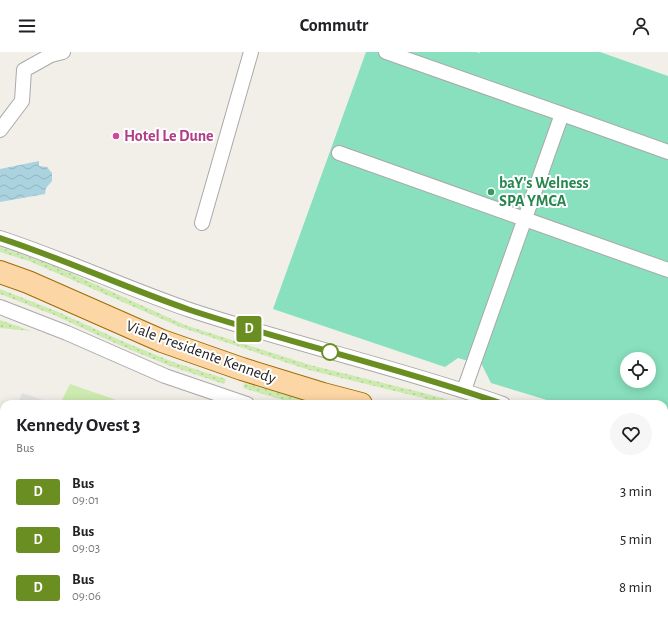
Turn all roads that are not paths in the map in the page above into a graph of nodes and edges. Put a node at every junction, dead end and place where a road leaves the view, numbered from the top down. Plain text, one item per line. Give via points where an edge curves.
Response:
1 (63, 52) edge
2 (251, 52) edge
3 (386, 52) edge
4 (562, 114) junction
5 (0, 130) edge
6 (668, 152) edge
7 (339, 153) dead end
8 (525, 219) junction
9 (202, 223) dead end
10 (0, 238) edge
11 (668, 270) edge
12 (0, 272) edge
13 (0, 307) edge
14 (464, 390) junction
15 (235, 400) edge
16 (346, 400) edge
17 (492, 400) edge

1 - 5 lane via 51,55 24,70 22,101
2 - 9 lane
3 - 4 lane
4 - 6 lane
4 - 8 lane
7 - 8 lane
8 - 11 lane
8 - 14 lane
10 - 14 lane via 188,309
12 - 16 main road, Viale Presidente Kennedy via 162,341
13 - 15 lane via 165,376
14 - 17 lane

